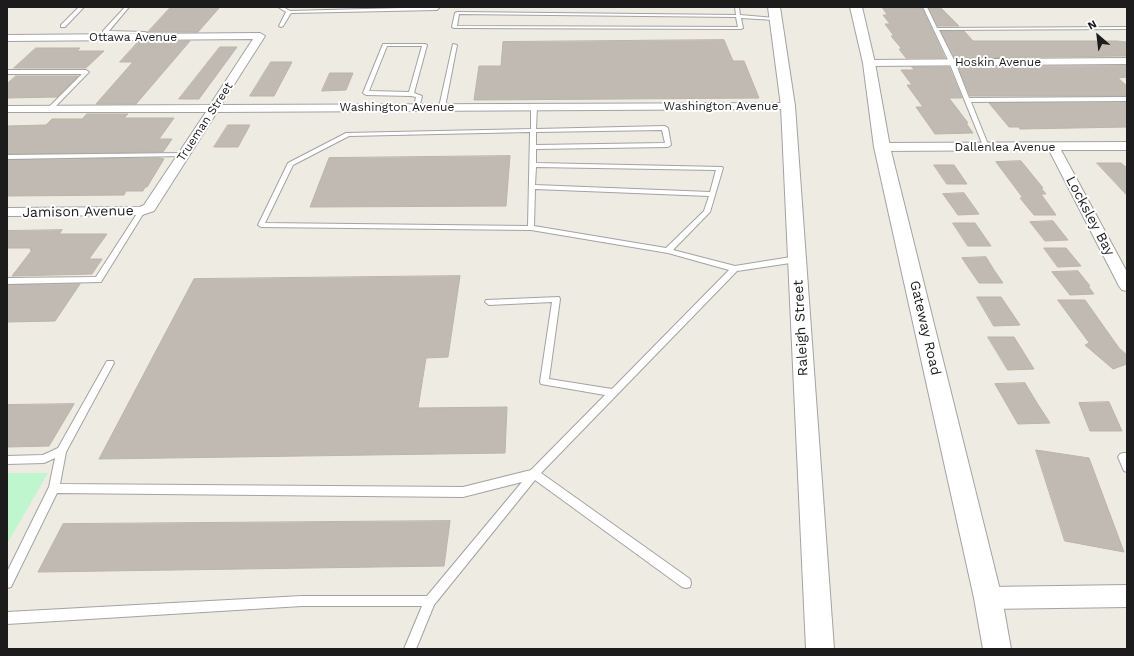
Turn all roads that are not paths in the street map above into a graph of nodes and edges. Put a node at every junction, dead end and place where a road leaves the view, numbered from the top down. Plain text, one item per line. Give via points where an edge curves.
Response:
1 (82, 7) edge
2 (127, 7) edge
3 (280, 7) edge
4 (438, 7) edge
5 (518, 7) edge
6 (737, 7) edge
7 (856, 7) edge
8 (925, 7) edge
9 (289, 12) junction
10 (517, 13) junction
11 (775, 13) edge
12 (738, 16) junction
13 (63, 26) dead end
14 (281, 26) dead end
15 (1127, 28) edge
16 (937, 29) junction
17 (145, 33) dead end
18 (260, 36) joint
19 (7, 38) edge
20 (455, 45) dead end
21 (1127, 61) edge
22 (952, 62) junction
23 (869, 63) junction
24 (7, 72) edge
25 (411, 94) junction
26 (1127, 99) edge
27 (967, 100) junction
28 (534, 106) junction
29 (788, 106) junction
30 (418, 107) junction
31 (442, 107) junction
32 (214, 108) junction
33 (7, 109) edge
34 (50, 109) junction
35 (534, 130) junction
36 (986, 146) junction
37 (1053, 146) junction
38 (1127, 146) edge
39 (534, 147) junction
40 (882, 147) junction
41 (184, 155) junction
42 (7, 157) edge
43 (533, 165) junction
44 (533, 187) junction
45 (713, 194) junction
46 (145, 210) junction
47 (7, 212) edge
48 (531, 228) junction
49 (668, 251) junction
50 (797, 259) junction
51 (734, 269) junction
52 (7, 281) edge
53 (1127, 286) edge
54 (489, 302) dead end
55 (110, 363) dead end
56 (614, 393) junction
57 (61, 451) junction
58 (1127, 457) edge
59 (7, 460) edge
60 (1127, 468) edge
61 (534, 474) junction
62 (54, 488) junction
63 (7, 583) edge
64 (686, 583) dead end
65 (1127, 596) edge
66 (988, 598) junction
67 (430, 602) junction
68 (7, 618) edge
69 (410, 649) edge
70 (820, 649) edge
71 (997, 649) edge

1 - 13 lane
2 - 17 lane via 105,32
3 - 9 lane
4 - 9 lane
5 - 10 lane
6 - 12 lane
7 - 23 street, Gateway Road
8 - 16 lane
9 - 14 lane
10 - 12 lane
10 - 12 lane via 457,13 454,27 741,28
11 - 12 lane
11 - 29 street, Raleigh Street
15 - 16 lane
16 - 22 lane
18 - 19 street, Ottawa Avenue
18 - 32 street, Trueman Street
20 - 31 lane
21 - 22 street, Hoskin Avenue
22 - 23 street, Hoskin Avenue
22 - 27 lane
23 - 40 street, Gateway Road
24 - 34 lane via 86,72
25 - 25 lane via 366,93 385,45 425,45
25 - 30 lane via 419,96
26 - 27 lane
27 - 36 lane
28 - 29 street, Washington Avenue
28 - 31 street, Washington Avenue
28 - 35 lane
29 - 50 street, Raleigh Street
30 - 31 street, Washington Avenue
30 - 32 street, Washington Avenue
32 - 34 street, Washington Avenue
32 - 41 street, Trueman Street
33 - 34 street, Washington Avenue
35 - 39 lane
35 - 39 lane via 666,128 668,145
35 - 48 lane via 348,134 290,164 260,225
36 - 37 street, Dallenlea Avenue
36 - 40 street, Dallenlea Avenue
37 - 38 street, Dallenlea Avenue
37 - 53 street, Locksley Bay
39 - 43 lane
40 - 66 street, Gateway Road
41 - 42 lane
41 - 46 street, Trueman Street
43 - 44 lane
43 - 45 lane via 720,168
44 - 45 lane
44 - 48 lane
45 - 49 lane via 707,212
46 - 47 street, Jamison Avenue
46 - 52 lane via 98,280
48 - 49 lane
49 - 51 lane
50 - 51 lane
50 - 70 street, Raleigh Street
51 - 56 lane
54 - 56 lane via 556,299 544,382
55 - 57 lane
56 - 61 lane
57 - 59 lane via 44,459
57 - 62 lane
58 - 60 lane via 1123,457
61 - 62 lane via 463,492
61 - 64 lane
61 - 67 lane
62 - 63 lane
65 - 66 street
66 - 71 street, Gateway Road
67 - 68 lane via 302,601
67 - 69 lane

